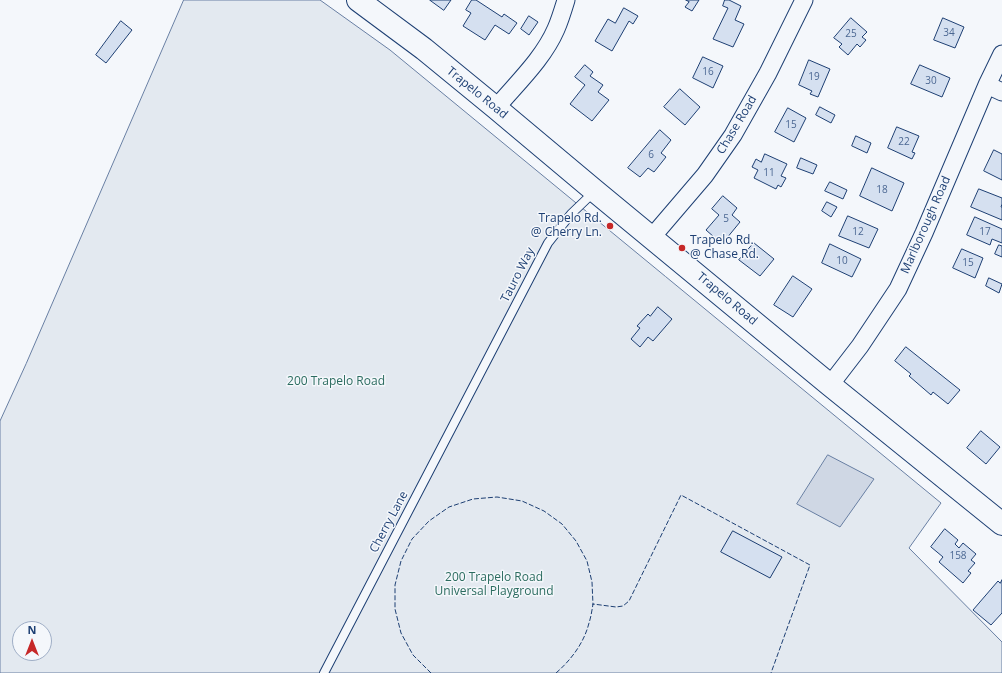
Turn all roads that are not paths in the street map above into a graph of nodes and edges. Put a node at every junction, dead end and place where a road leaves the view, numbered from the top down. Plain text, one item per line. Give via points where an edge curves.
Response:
1 (358, 0) edge
2 (566, 0) edge
3 (804, 0) edge
4 (1002, 54) edge
5 (994, 89) edge
6 (496, 108) junction
7 (595, 191) junction
8 (652, 237) junction
9 (476, 381) joint
10 (830, 385) junction
11 (1002, 524) edge
12 (324, 673) edge

1 - 6 main road, Trapelo Road via 424,49
2 - 6 street via 556,30 547,46
3 - 8 street, Chase Road via 734,135 705,175
4 - 5 street, Marlborough Road
5 - 10 street, Marlborough Road via 898,289
6 - 7 main road, Trapelo Road
7 - 8 main road, Trapelo Road
7 - 9 lane, Tauro Way via 571,214 548,243
8 - 10 main road, Trapelo Road
9 - 12 lane, Cherry Lane
10 - 11 main road, Trapelo Road

